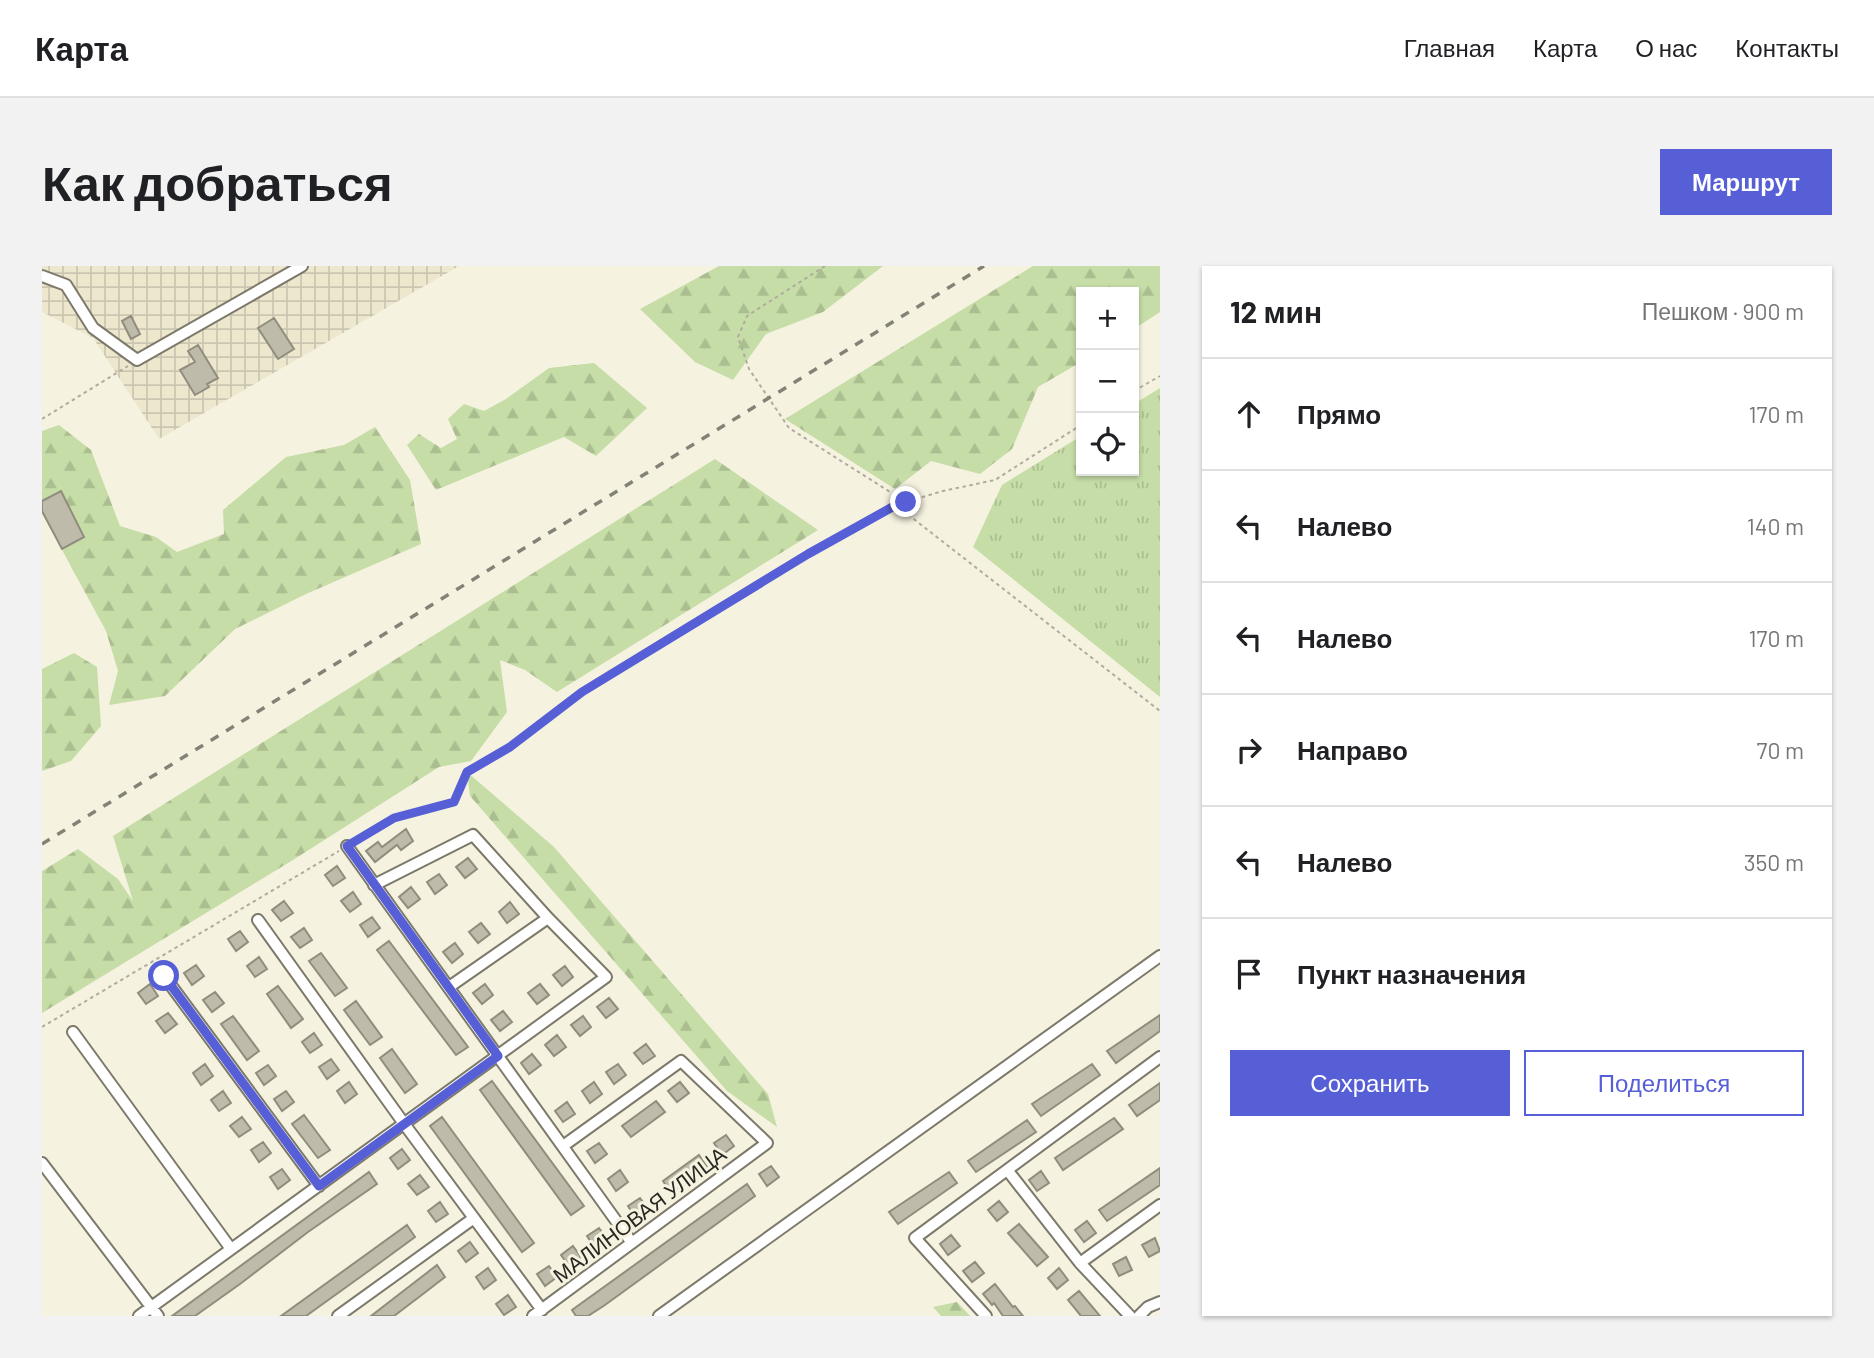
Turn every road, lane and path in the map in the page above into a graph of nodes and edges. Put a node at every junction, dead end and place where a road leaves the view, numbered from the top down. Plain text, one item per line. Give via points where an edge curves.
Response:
1 (302, 266) edge
2 (825, 266) edge
3 (42, 276) edge
4 (137, 360) junction
5 (1160, 376) edge
6 (1139, 388) edge
7 (42, 419) edge
8 (1076, 428) edge
9 (906, 502) junction
10 (896, 505) junction
11 (1160, 711) edge
12 (347, 846) junction
13 (374, 885) junction
14 (548, 918) junction
15 (258, 920) dead end
16 (1160, 956) edge
17 (164, 976) dead end
18 (449, 987) junction
19 (42, 1027) edge
20 (73, 1032) dead end
21 (498, 1056) junction
22 (1160, 1057) edge
23 (405, 1125) junction
24 (563, 1146) junction
25 (42, 1163) edge
26 (1008, 1171) junction
27 (319, 1186) junction
28 (1160, 1205) edge
29 (474, 1218) junction
30 (632, 1243) junction
31 (231, 1250) junction
32 (1080, 1263) junction
33 (1160, 1303) edge
34 (674, 1305) junction
35 (155, 1312) edge
36 (538, 1313) edge
37 (139, 1316) edge
38 (338, 1316) edge
39 (659, 1316) edge
40 (682, 1316) edge
41 (986, 1316) edge
42 (1130, 1316) edge
43 (1139, 1316) edge

1 - 4 street
2 - 9 path via 747,316 738,337 745,358 789,428
3 - 4 street via 66,285 93,328
4 - 7 path
5 - 6 path
8 - 9 path via 995,480
9 - 10 path
10 - 11 path
10 - 12 path via 582,692 510,747 467,772 454,802 394,818
12 - 13 street
12 - 19 path
13 - 14 street via 474,835
13 - 18 street
14 - 18 street
14 - 21 street via 606,977
15 - 23 street
16 - 34 street
17 - 27 street
18 - 21 street
20 - 31 street
21 - 23 street
21 - 24 street
22 - 26 street
23 - 27 street
23 - 29 street
24 - 30 street
24 - 30 street, МАЛИНОВАЯ УЛИЦА via 681,1061 767,1143
25 - 35 street
26 - 32 street
26 - 41 street via 915,1238
27 - 31 street
28 - 32 street
29 - 36 street
29 - 38 street
30 - 36 street, МАЛИНОВАЯ УЛИЦА
31 - 35 street
32 - 42 street
33 - 43 street
34 - 39 street
34 - 40 street
35 - 37 street

